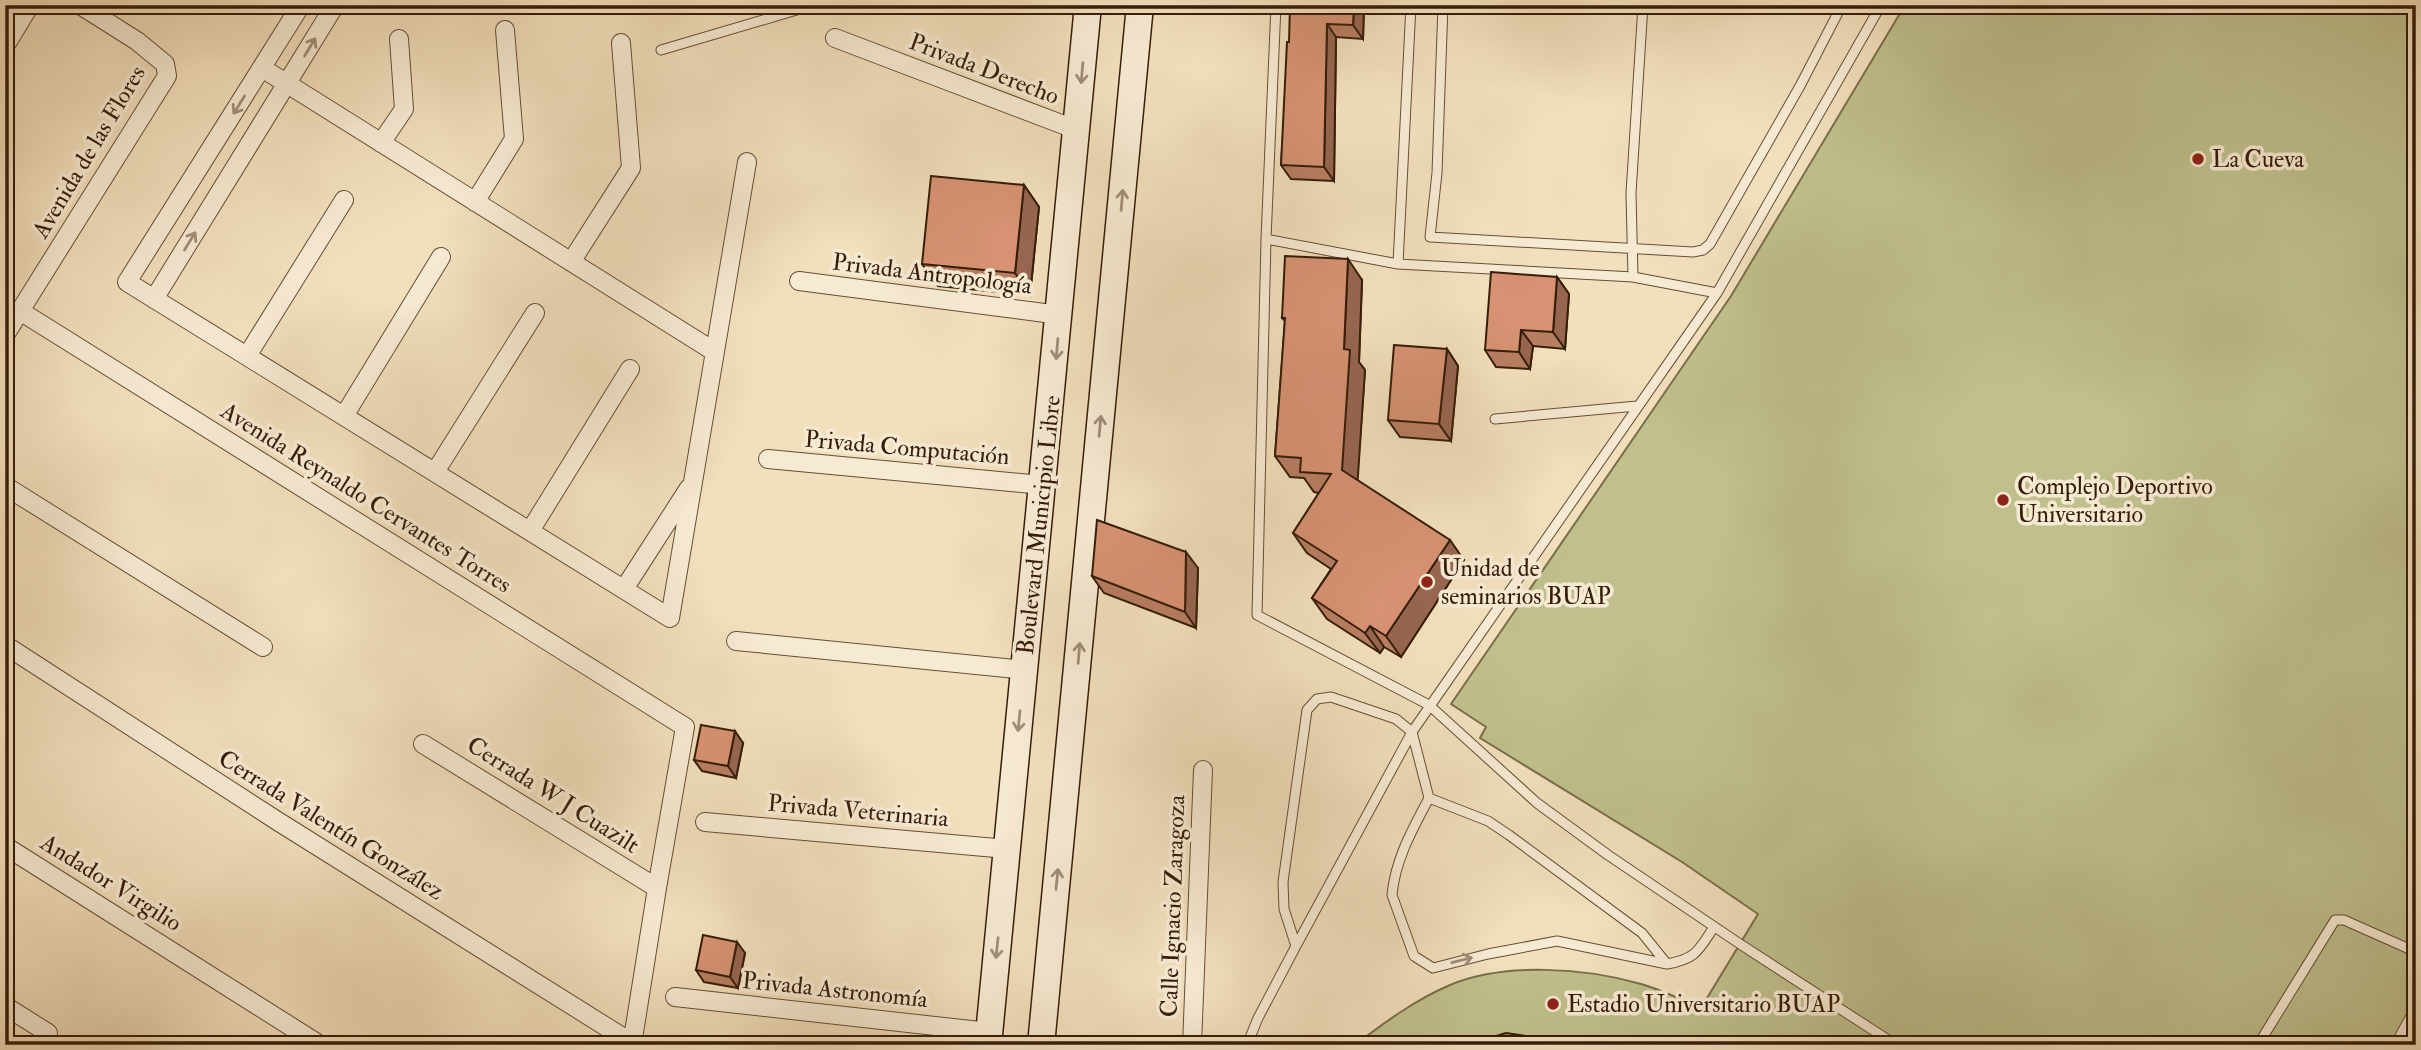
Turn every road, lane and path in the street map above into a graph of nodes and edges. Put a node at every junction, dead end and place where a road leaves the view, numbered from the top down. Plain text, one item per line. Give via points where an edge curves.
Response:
1 (30, 5) edge
2 (80, 5) edge
3 (301, 5) edge
4 (335, 5) edge
5 (805, 5) edge
6 (1088, 5) edge
7 (1140, 5) edge
8 (1276, 5) edge
9 (1411, 5) edge
10 (1443, 5) edge
11 (1643, 5) edge
12 (1842, 5) edge
13 (1881, 5) edge
14 (505, 30) dead end
15 (835, 38) dead end
16 (399, 39) dead end
17 (621, 43) dead end
18 (5, 46) edge
19 (662, 50) dead end
20 (262, 68) junction
21 (287, 85) junction
22 (1077, 130) junction
23 (381, 143) junction
24 (747, 162) dead end
25 (344, 200) dead end
26 (475, 202) junction
27 (1266, 239) junction
28 (1631, 247) junction
29 (441, 257) dead end
30 (571, 262) junction
31 (1398, 264) junction
32 (1633, 277) junction
33 (799, 281) dead end
34 (1717, 293) junction
35 (154, 299) junction
36 (20, 311) junction
37 (536, 313) dead end
38 (1060, 315) junction
39 (5, 335) edge
40 (715, 352) junction
41 (247, 356) junction
42 (630, 369) dead end
43 (1637, 406) junction
44 (344, 416) junction
45 (1495, 419) dead end
46 (768, 459) dead end
47 (435, 472) junction
48 (693, 482) junction
49 (1042, 485) junction
50 (5, 486) edge
51 (530, 531) junction
52 (624, 589) junction
53 (736, 641) dead end
54 (5, 645) edge
55 (262, 647) dead end
56 (1024, 670) junction
57 (1429, 705) junction
58 (1412, 732) junction
59 (423, 744) dead end
60 (1203, 770) dead end
61 (1429, 798) junction
62 (705, 822) dead end
63 (5, 846) edge
64 (1007, 849) junction
65 (657, 888) junction
66 (1714, 927) junction
67 (1296, 946) junction
68 (2416, 952) edge
69 (1667, 964) junction
70 (675, 997) dead end
71 (5, 1006) edge
72 (2416, 1007) edge
73 (48, 1032) dead end
74 (989, 1039) edge
75 (632, 1044) edge
76 (320, 1045) edge
77 (1041, 1045) edge
78 (1192, 1045) edge
79 (1247, 1045) edge
80 (1896, 1045) edge
81 (2258, 1045) edge
82 (2395, 1045) edge

1 - 18 street
2 - 36 street, Avenida de las Flores via 137,40 165,64 167,76
3 - 20 street
21 -> 4 street
5 - 19 lane
6 -> 22 main road, Boulevard Municipio Libre
77 -> 7 main road, Boulevard Municipio Libre
8 - 27 lane
9 - 31 lane
10 - 28 lane via 1430,237
11 - 28 lane
12 - 28 lane via 1710,244 1693,252
13 - 34 lane
14 - 26 street via 514,139
15 - 22 street, Privada Derecho
16 - 23 street via 404,109
17 - 30 street via 631,168
20 - 21 street
20 -> 35 street via 127,282
21 - 23 street
35 -> 21 street
22 - 38 main road, Boulevard Municipio Libre
23 - 26 street
24 - 40 street
25 - 41 street
26 - 30 street
27 - 31 lane
27 - 57 lane via 1257,615
28 - 32 lane
29 - 44 street
30 - 40 street
31 - 32 lane
32 - 34 lane
33 - 38 street, Privada Antropología
34 - 43 lane
35 - 41 street
36 - 39 street, Avenida de las Flores
36 - 65 street, Avenida Reynaldo Cervantes Torres via 685,727
37 - 47 street
38 -> 49 main road, Boulevard Municipio Libre
40 - 48 street
41 - 44 street
42 - 51 street
43 - 45 lane
43 - 57 lane
44 - 47 street
46 - 49 street, Privada Computación
47 - 51 street
48 - 52 street
48 - 52 street via 670,618
49 - 56 main road, Boulevard Municipio Libre
50 - 55 street
51 - 52 street
53 - 56 street
54 - 75 street, Cerrada Valentín González
56 -> 64 main road, Boulevard Municipio Libre
57 - 58 lane
57 - 66 lane via 1537,803
58 - 61 lane
58 - 67 lane
58 - 67 lane via 1396,719 1331,696 1317,699 1307,710 1283,882 1284,909
59 - 65 street, Cerrada W J Cuazilt
60 - 78 street, Calle Ignacio Zaragoza
61 - 69 lane via 1488,821 1509,835 1642,933
61 -> 69 lane via 1396,870 1392,895 1414,956 1433,968 1556,941
62 - 64 street, Privada Veterinaria
63 - 76 street, Andador Virgilio
64 -> 74 main road, Boulevard Municipio Libre
65 - 75 street
66 - 69 lane via 1686,961
66 - 80 lane
67 - 79 lane
68 - 81 lane via 2335,920
70 - 74 street, Privada Astronomía
71 - 73 street
72 - 82 lane

